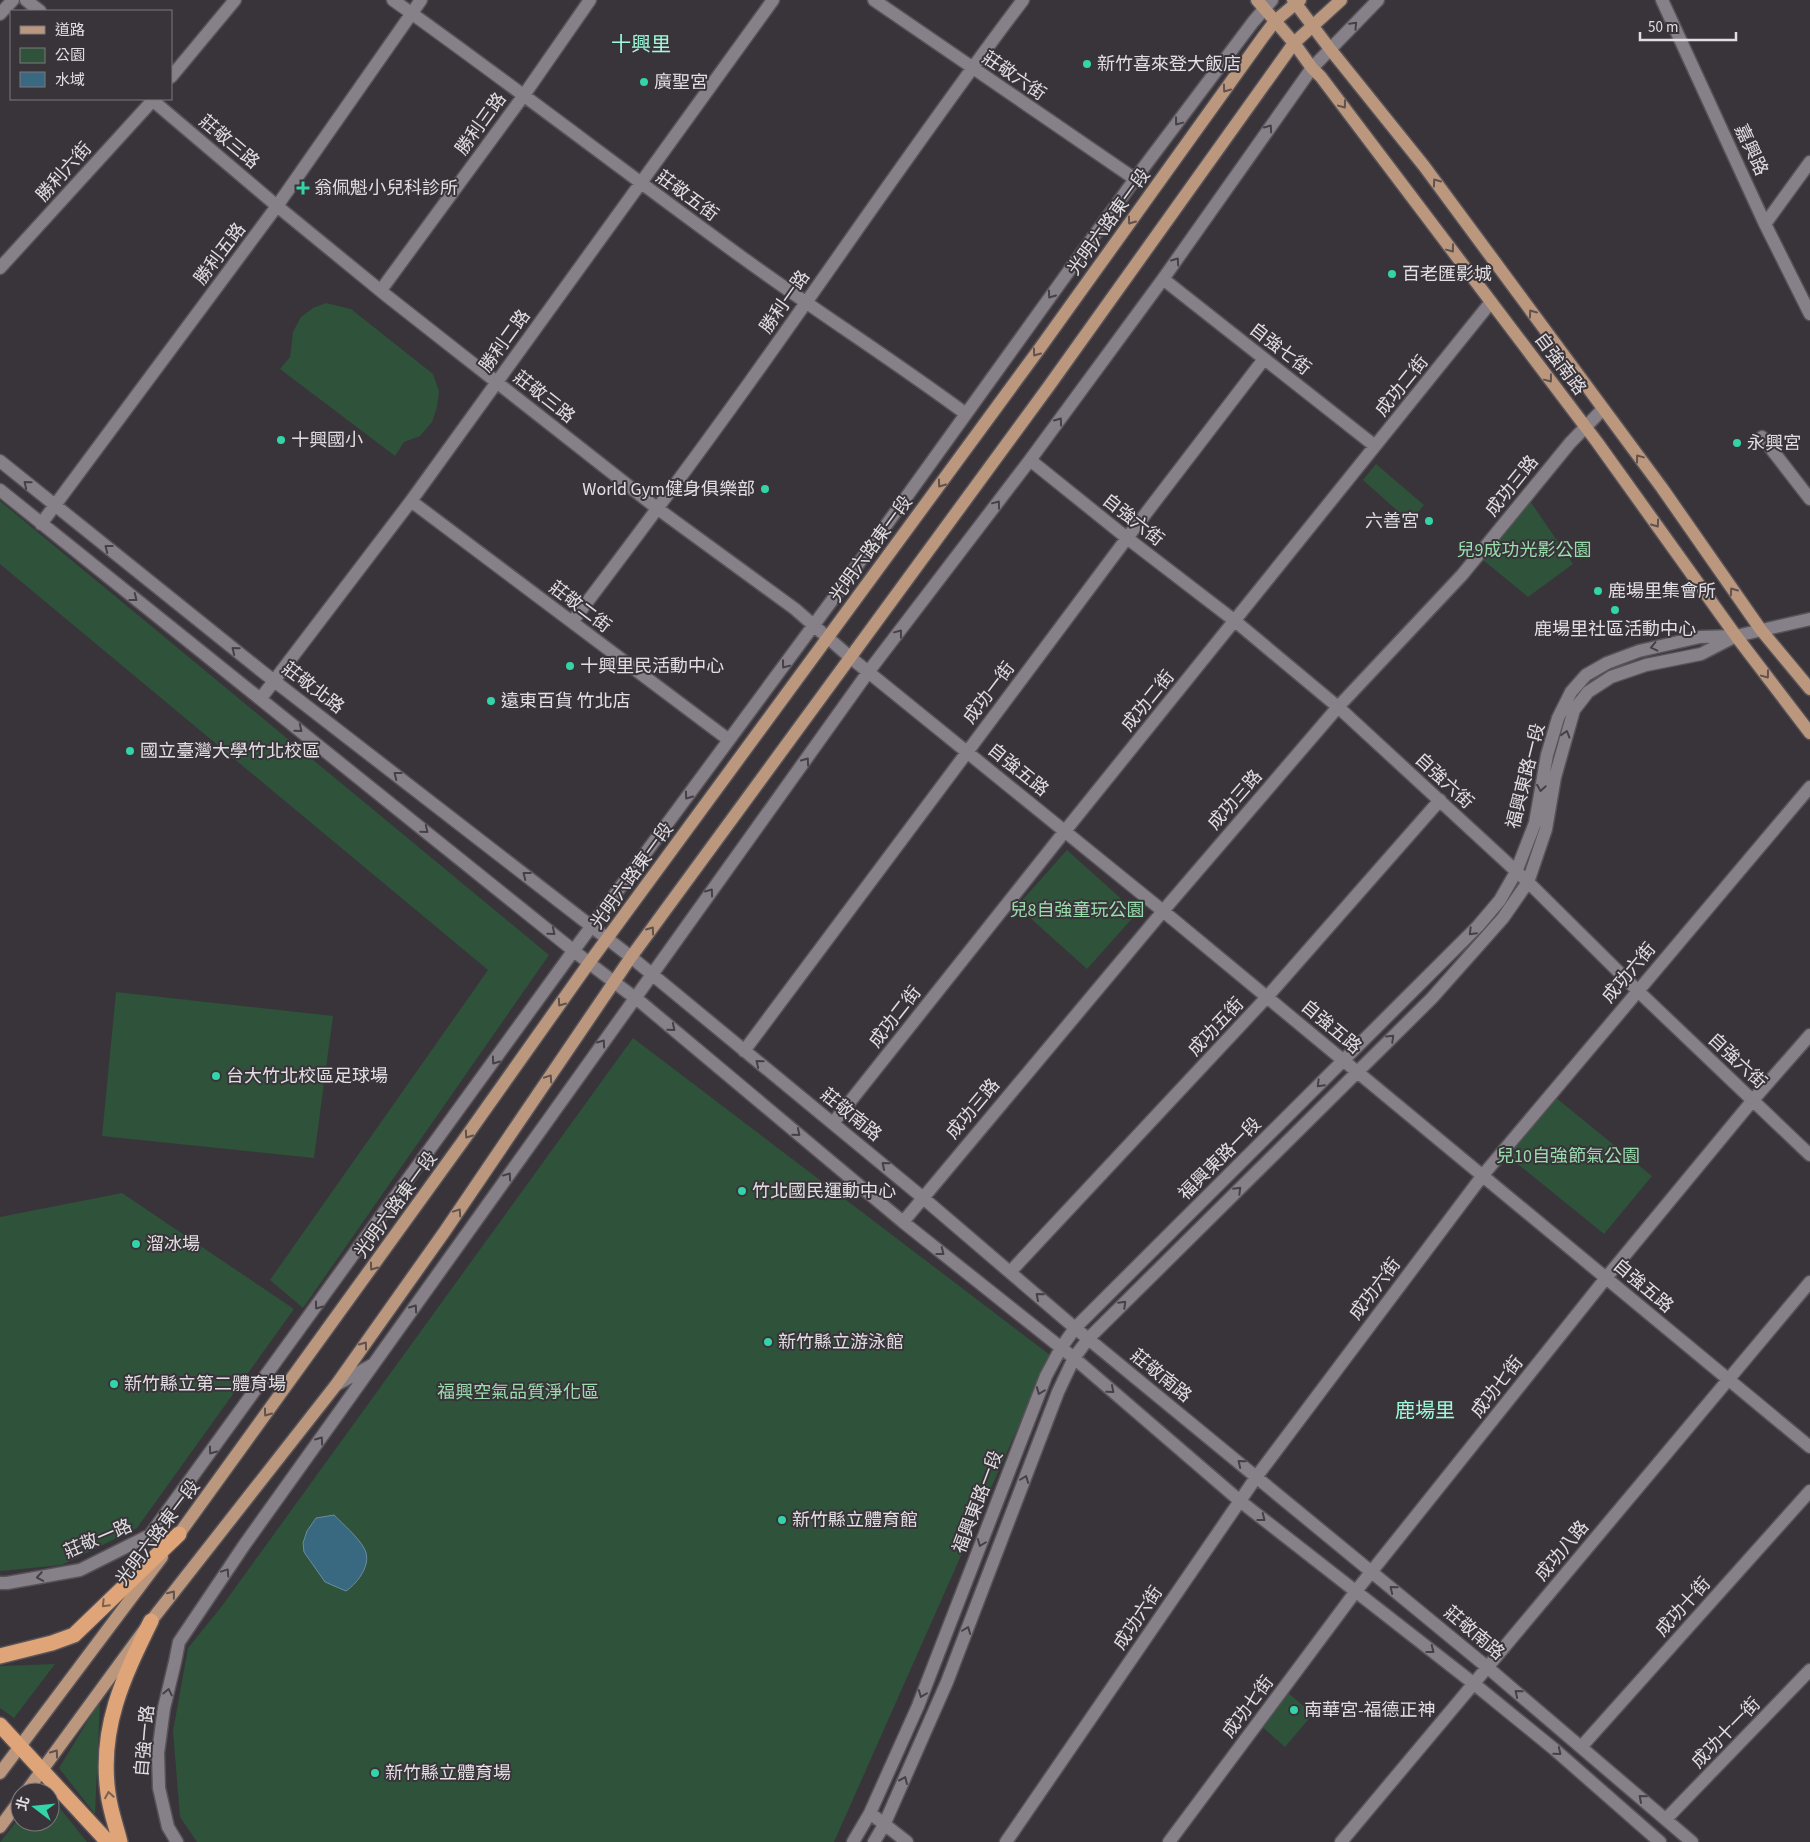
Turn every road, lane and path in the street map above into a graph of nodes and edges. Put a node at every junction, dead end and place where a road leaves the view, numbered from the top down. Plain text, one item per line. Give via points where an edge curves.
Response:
1 (13, 0) edge
2 (26, 0) edge
3 (235, 0) edge
4 (393, 0) edge
5 (421, 0) edge
6 (590, 0) edge
7 (773, 0) edge
8 (874, 0) edge
9 (1023, 0) edge
10 (1341, 0) edge
11 (1378, 0) edge
12 (1662, 0) edge
13 (1297, 1) edge
14 (1264, 3) edge
15 (39, 10) edge
16 (0, 14) edge
17 (412, 14) junction
18 (1275, 21) junction
19 (1312, 26) junction
20 (1294, 43) junction
21 (1330, 49) junction
22 (971, 68) junction
23 (1312, 68) junction
24 (172, 76) edge
25 (524, 95) junction
26 (152, 100) edge
27 (154, 100) edge
28 (1810, 162) edge
29 (1135, 180) junction
30 (640, 183) junction
31 (277, 206) junction
32 (1766, 224) junction
33 (0, 268) edge
34 (1163, 279) junction
35 (380, 290) junction
36 (1491, 302) junction
37 (806, 304) junction
38 (1810, 314) edge
39 (1264, 359) junction
40 (497, 382) junction
41 (1602, 409) junction
42 (966, 414) junction
43 (1585, 427) junction
44 (1762, 437) dead end
45 (1375, 446) junction
46 (1030, 460) junction
47 (0, 462) edge
48 (0, 490) edge
49 (1810, 499) edge
50 (411, 501) junction
51 (54, 506) junction
52 (658, 509) junction
53 (42, 524) junction
54 (1127, 538) junction
55 (1810, 619) edge
56 (1235, 621) junction
57 (572, 622) junction
58 (813, 625) junction
59 (1761, 630) junction
60 (1736, 636) junction
61 (828, 638) junction
62 (851, 658) junction
63 (869, 671) junction
64 (274, 680) junction
65 (1810, 689) edge
66 (261, 698) junction
67 (1338, 707) junction
68 (1810, 733) edge
69 (729, 740) junction
70 (967, 752) junction
71 (1810, 787) edge
72 (1440, 800) junction
73 (1065, 831) junction
74 (1516, 872) junction
75 (1528, 882) junction
76 (1163, 911) junction
77 (592, 926) junction
78 (608, 939) junction
79 (574, 950) junction
80 (631, 957) junction
81 (589, 963) junction
82 (651, 974) junction
83 (614, 982) junction
84 (1638, 990) junction
85 (1267, 997) junction
86 (634, 998) junction
87 (1810, 1035) edge
88 (744, 1051) junction
89 (1344, 1061) junction
90 (1357, 1071) junction
91 (1753, 1100) junction
92 (834, 1123) junction
93 (1810, 1154) edge
94 (1482, 1176) junction
95 (922, 1197) junction
96 (903, 1222) junction
97 (1011, 1272) junction
98 (1606, 1278) junction
99 (1810, 1282) edge
100 (1075, 1328) junction
101 (1088, 1339) junction
102 (1062, 1348) junction
103 (1074, 1358) junction
104 (376, 1362) junction
105 (1729, 1380) junction
106 (336, 1384) junction
107 (1810, 1447) edge
108 (1257, 1476) junction
109 (1810, 1491) edge
110 (1240, 1501) junction
111 (179, 1534) junction
112 (150, 1535) joint
113 (1372, 1572) junction
114 (0, 1583) edge
115 (1356, 1591) junction
116 (151, 1621) junction
117 (0, 1656) edge
118 (1487, 1667) junction
119 (1810, 1670) edge
120 (1474, 1683) junction
121 (0, 1725) edge
122 (20, 1745) junction
123 (1582, 1746) junction
124 (42, 1770) junction
125 (0, 1773) edge
126 (33, 1782) edge
127 (870, 1813) junction
128 (10, 1814) edge
129 (1666, 1819) junction
130 (884, 1825) junction
131 (0, 1827) edge
132 (108, 1842) edge
133 (120, 1842) edge
134 (177, 1842) edge
135 (853, 1842) edge
136 (874, 1842) edge
137 (907, 1842) edge
138 (1006, 1842) edge
139 (1169, 1842) edge
140 (1340, 1842) edge
141 (1660, 1842) edge
142 (1692, 1842) edge

1 - 16 street
2 - 15 street
3 - 24 street
4 - 17 street, 莊敬五街
5 - 17 street, 勝利五路
6 - 25 street, 勝利三路
7 - 30 street, 勝利二路
8 - 22 street, 莊敬六街
9 - 22 street, 勝利一路
10 - 19 main road
21 -> 11 street
12 - 32 street, 嘉興路
13 - 18 main road, 光明六路東一段
13 - 19 main road, 自強南路
14 - 18 main road, 自強南路
14 -> 29 street, 光明六路東一段
17 - 25 street, 莊敬五街
17 - 31 street, 勝利五路
18 - 20 main road, 自強南路
18 -> 61 main road, 光明六路東一段
19 - 20 main road
19 - 21 main road, 自強南路
20 - 23 main road, 自強南路
20 - 62 main road
21 - 23 street
41 -> 21 main road, 自強南路 via 1424,166
22 - 29 street, 莊敬六街
22 - 37 street, 勝利一路
34 -> 23 street
23 -> 36 main road, 自強南路
25 - 30 street, 莊敬五街
25 - 35 street, 勝利三路
26 - 33 street, 勝利六街
27 - 31 street, 莊敬三路
28 - 32 street
29 -> 42 street, 光明六路東一段
30 - 37 street, 莊敬五街
30 - 40 street, 勝利二路
31 - 35 street, 莊敬三路
31 - 51 street, 勝利五路
32 - 38 street, 嘉興路
34 - 39 street, 自強七街
46 -> 34 street
35 - 40 street, 莊敬三路
36 -> 43 main road, 自強南路
36 - 45 street, 成功二街
37 - 42 street, 莊敬五街
37 - 52 street, 勝利一路
39 - 45 street, 自強七街
39 - 54 street, 成功一街
40 - 50 street, 勝利二路
40 - 52 street, 莊敬三路
41 - 43 street, 成功三路
59 -> 41 main road, 自強南路 via 1662,488
42 - 58 street, 光明六路東一段
43 -> 60 main road, 自強南路
43 - 67 street, 成功三路 via 1462,575
44 - 49 street
45 - 56 street, 成功二街
46 - 54 street, 自強六街
63 -> 46 street
51 -> 47 street, 莊敬北路
48 - 53 street
50 - 57 street, 莊敬二街
50 - 64 street, 勝利二路
51 - 53 street, 勝利五路
64 -> 51 street, 莊敬北路
52 - 57 street, 勝利一路
52 - 58 street, 莊敬三路 via 796,609
53 -> 66 street
54 - 56 street, 自強六街
54 - 70 street, 成功一街
55 - 59 street, 福興東路一段
56 - 67 street, 自強六街
56 - 73 street, 成功二街
57 - 69 street, 莊敬二街
58 - 61 street, 莊敬三路
58 -> 69 street, 光明六路東一段
59 - 60 street, 福興東路一段
59 - 65 main road, 自強南路
60 -> 68 main road, 自強南路
60 -> 74 street, 福興東路一段 via 1700,637 1639,651 1586,675 1571,692 1558,718 1547,755 1535,823
75 -> 60 street, 福興東路一段 via 1546,828 1569,725 1574,710 1588,692 1611,677 1646,665 1701,654
61 - 62 street, 自強五路
61 - 78 main road, 光明六路東一段
62 - 63 street, 自強五路
80 -> 62 main road
63 - 70 street, 自強五路
82 -> 63 street
64 - 66 street, 勝利二路
77 -> 64 street, 莊敬北路
66 -> 79 street
67 - 72 street, 自強六街
67 - 76 street, 成功三路
69 -> 77 street, 光明六路東一段
70 - 73 street, 自強五路
70 - 88 street, 成功一街
71 - 84 street, 成功六街
72 - 74 street, 自強六街
72 - 85 street, 成功五街
73 - 76 street, 自強五路
73 - 92 street, 成功二街
74 - 75 street, 自強六街
74 -> 89 street, 福興東路一段 via 1500,900 1478,926
75 - 84 street, 自強六街
90 -> 75 street, 福興東路一段 via 1438,991 1503,918
76 - 85 street, 自強五路
76 - 95 street, 成功三路
77 - 78 street, 莊敬北路
77 - 79 street, 光明六路東一段
78 - 80 street, 莊敬南路
78 - 81 main road, 光明六路東一段
79 - 81 street
79 -> 112 street, 光明六路東一段
80 - 82 street, 莊敬南路
80 - 83 main road
81 - 83 street
81 -> 111 main road, 光明六路東一段
82 - 86 street
82 - 88 street, 莊敬南路
83 - 86 street
106 -> 83 main road via 445,1232
84 - 91 street, 自強六街
84 - 94 street, 成功六街
85 - 89 street, 自強五路
85 - 97 street, 成功五街
86 -> 96 street
104 -> 86 street
87 - 91 street, 成功七街
92 -> 88 street, 莊敬南路
89 - 90 street, 自強五路
89 -> 100 street, 福興東路一段
90 - 94 street, 自強五路
101 -> 90 street, 福興東路一段
91 - 93 street, 自強六街
91 - 98 street, 成功七街
95 -> 92 street, 莊敬南路
94 - 98 street, 自強五路
94 - 108 street, 成功六街
95 - 96 street, 成功三路
95 - 97 street, 莊敬南路
96 -> 102 street
100 -> 97 street, 莊敬南路
98 - 105 street, 自強五路
98 - 113 street, 成功七街
99 - 105 street, 成功八路
100 - 101 street, 莊敬南路
100 - 102 street, 福興東路一段
101 - 103 street, 福興東路一段
108 -> 101 street, 莊敬南路
102 - 103 street
102 -> 127 street, 福興東路一段 via 1046,1376 918,1706
103 -> 110 street
130 -> 103 street, 福興東路一段 via 947,1682
104 - 106 street
134 -> 104 street, 自強一路 via 168,1827 159,1788 158,1753 179,1642
105 - 107 street, 自強五路
105 - 118 street, 成功八路
116 -> 106 main road
108 - 110 street, 成功六街
108 - 113 street, 莊敬南路
109 - 123 street, 成功十街
110 -> 115 street
110 - 138 street, 成功六街
111 -> 117 highway via 74,1635
111 - 122 main road, 光明六路東一段
112 -> 114 street, 莊敬一路 via 80,1570
113 - 115 street, 成功七街
118 -> 113 street, 莊敬南路
115 -> 120 street
115 - 139 street, 成功七街
124 -> 116 main road
133 -> 116 highway via 108,1794 108,1737 120,1687
118 - 120 street, 成功八路
123 -> 118 street, 莊敬南路
119 - 129 street, 成功十一街
120 - 140 street, 成功八路
120 -> 141 street
121 - 122 highway
122 - 124 highway
122 - 125 main road, 光明六路東一段
129 -> 123 street, 莊敬南路
124 - 126 main road
124 - 132 highway
127 - 130 street
127 - 135 street, 福興東路一段
128 - 131 main road
129 - 142 street, 莊敬南路
130 - 136 street, 福興東路一段
130 - 137 street

